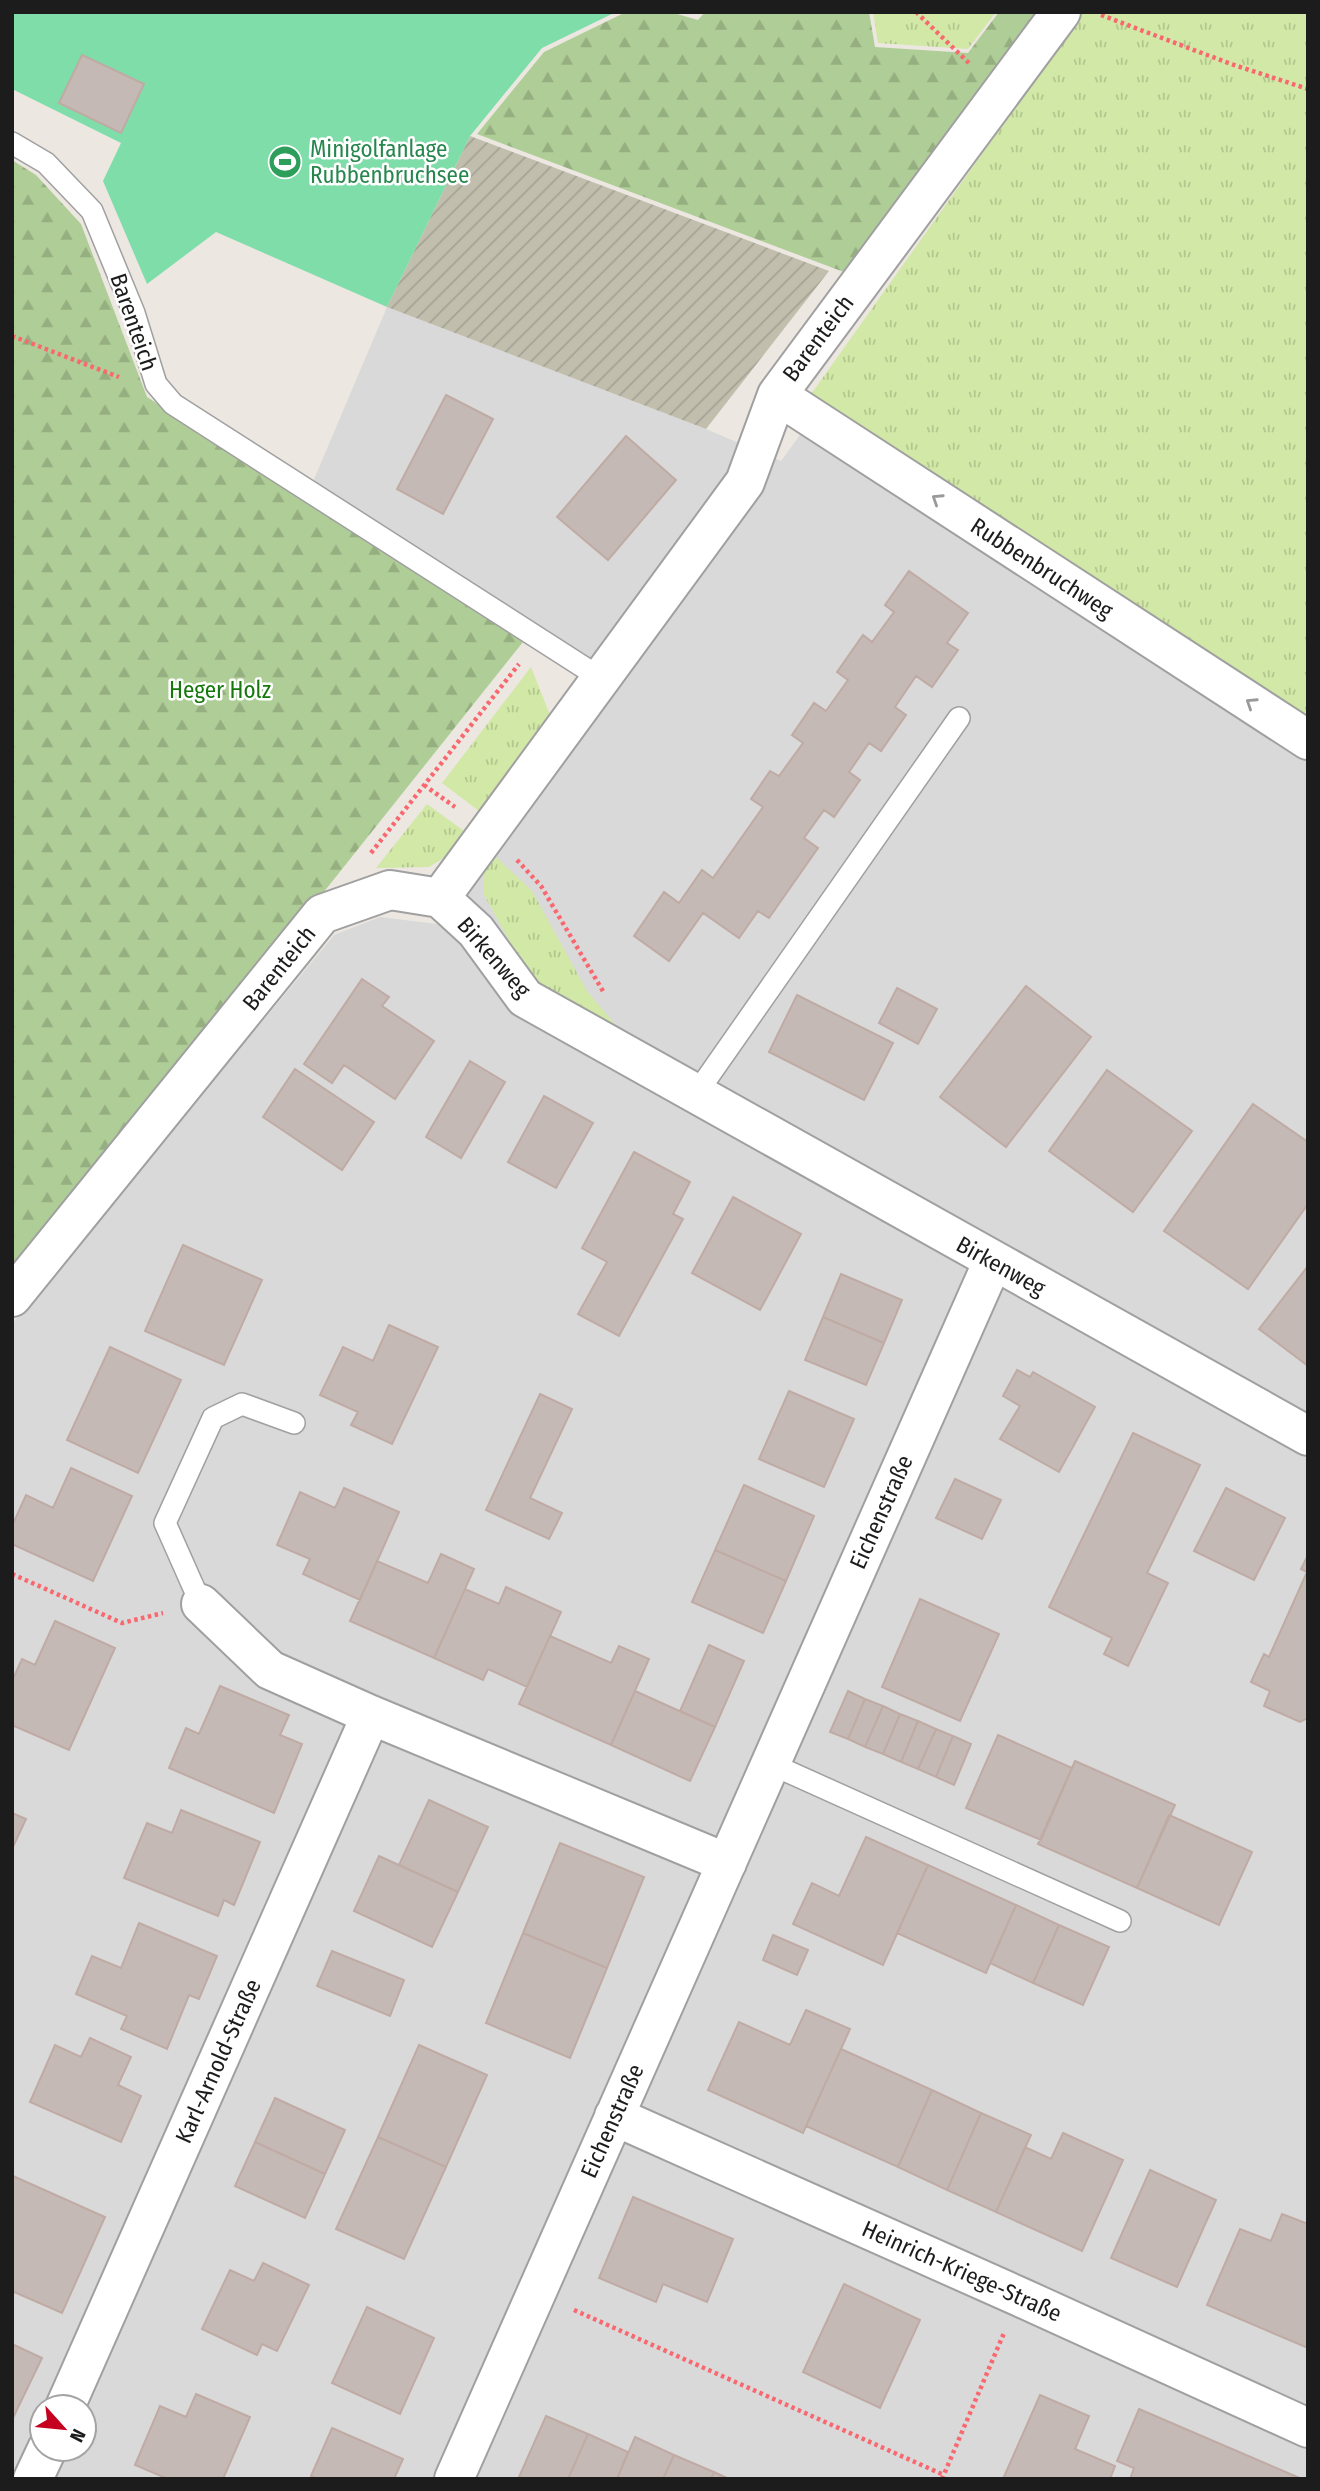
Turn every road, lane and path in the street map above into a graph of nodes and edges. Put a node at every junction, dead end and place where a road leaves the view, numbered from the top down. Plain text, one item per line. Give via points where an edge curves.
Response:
1 (916, 12) edge
2 (1061, 12) edge
3 (1094, 12) edge
4 (1308, 89) edge
5 (1000, 93) junction
6 (12, 142) edge
7 (12, 337) edge
8 (156, 384) junction
9 (777, 395) junction
10 (538, 639) junction
11 (602, 679) junction
12 (959, 718) dead end
13 (1308, 740) edge
14 (424, 785) junction
15 (489, 832) junction
16 (364, 862) dead end
17 (440, 898) junction
18 (609, 998) dead end
19 (695, 1094) junction
20 (992, 1261) junction
21 (12, 1297) edge
22 (294, 1423) dead end
23 (1308, 1436) edge
24 (12, 1574) edge
25 (201, 1604) junction
26 (370, 1715) junction
27 (771, 1764) junction
28 (727, 1863) junction
29 (1121, 1921) dead end
30 (614, 2116) junction
31 (536, 2293) junction
32 (1020, 2297) junction
33 (71, 2393) edge
34 (1308, 2428) edge
35 (40, 2463) edge
36 (943, 2477) edge
37 (33, 2479) edge
38 (454, 2479) edge

1 - 5 path
2 - 5 street, Barenteich
3 - 4 path
5 - 9 street, Barenteich
6 - 8 lane, Barenteich via 46,163 92,211 135,313
7 - 8 path via 132,382
8 - 10 lane, Barenteich via 173,404
9 - 11 street, Barenteich via 745,482
13 -> 9 street, Rubbenbruchweg
10 - 11 lane, Barenteich
10 - 14 path
11 - 15 street, Barenteich
12 - 19 lane
14 - 15 path
14 - 16 path
15 - 17 street, Barenteich
15 - 18 path via 541,886
17 - 19 street, Birkenweg via 476,930 525,998
17 - 21 street, Barenteich via 390,890 322,914
19 - 20 street, Birkenweg
20 - 23 street, Birkenweg
20 - 27 street, Eichenstraße
22 - 25 lane via 242,1405 213,1418 165,1523
24 - 25 path via 122,1623
25 - 26 street via 270,1670
26 - 28 street
26 - 33 street, Karl-Arnold-Straße
27 - 28 street, Eichenstraße
27 - 29 lane
28 - 30 street, Eichenstraße
30 - 31 street, Eichenstraße
30 - 32 street, Heinrich-Kriege-Straße
31 - 36 path
31 - 38 street, Eichenstraße
32 - 34 street, Heinrich-Kriege-Straße
32 - 36 path
35 - 37 street

